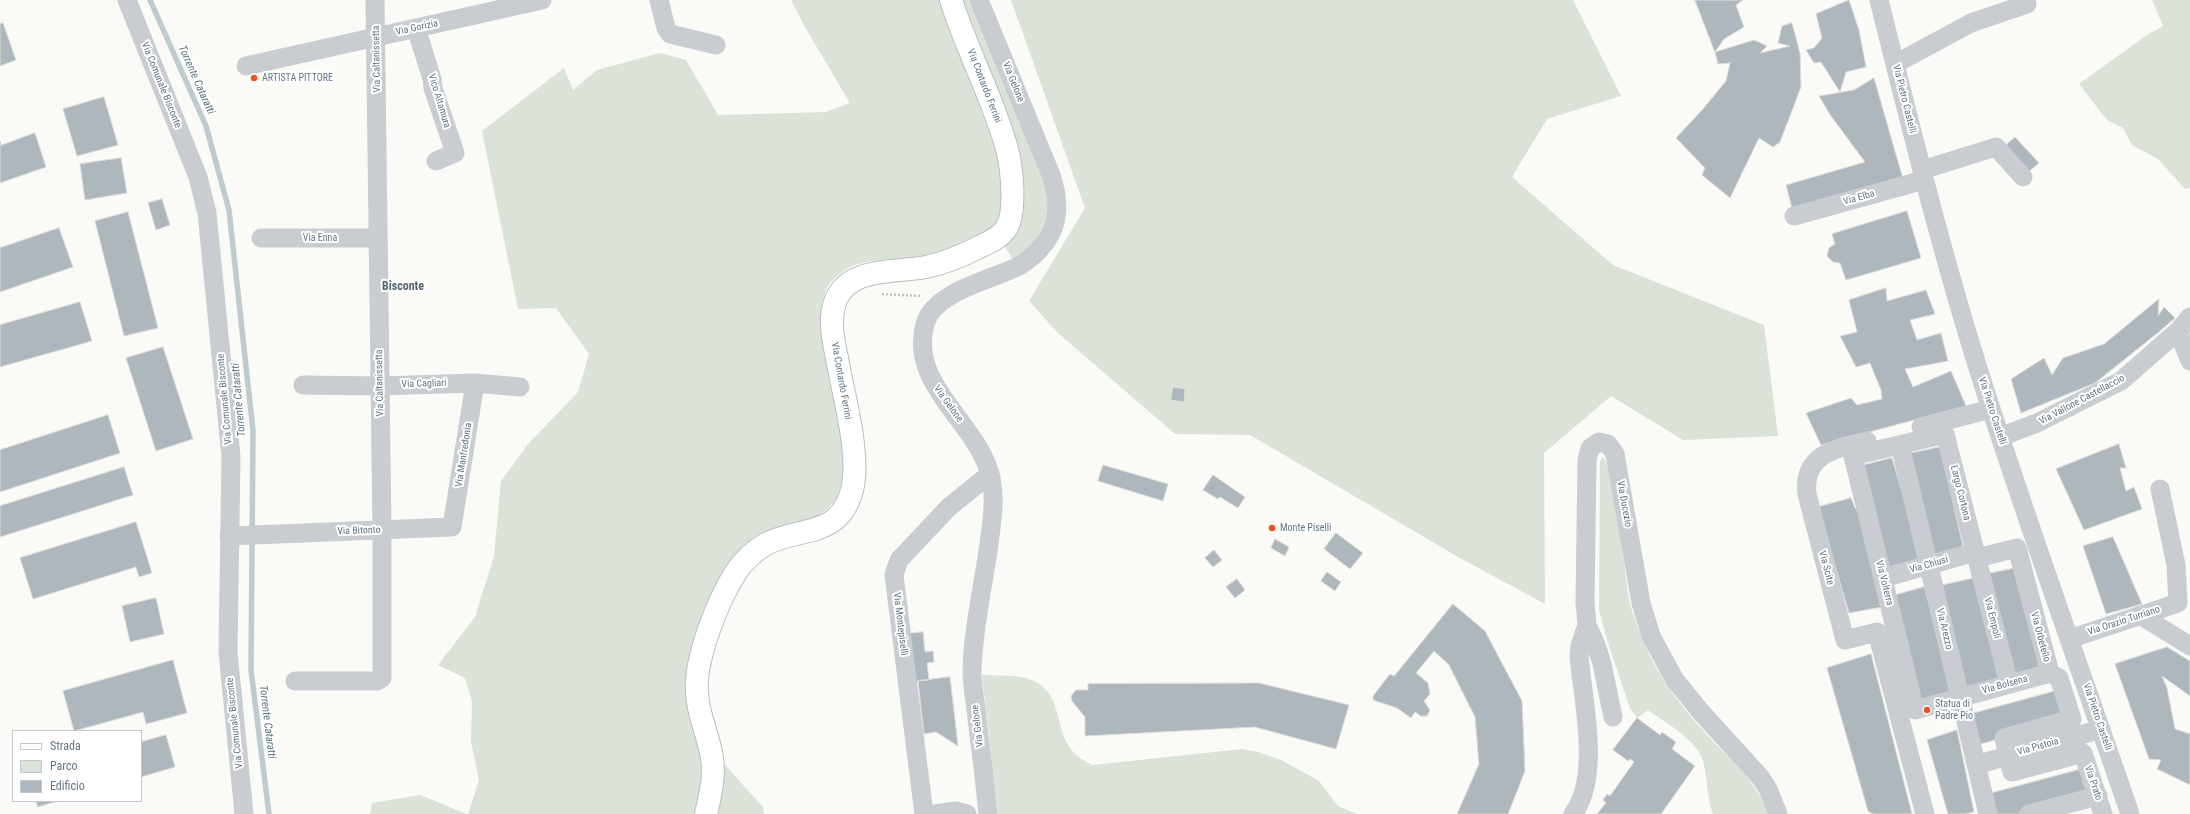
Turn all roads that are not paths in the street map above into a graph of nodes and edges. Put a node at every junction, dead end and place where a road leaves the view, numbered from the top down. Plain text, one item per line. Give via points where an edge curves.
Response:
1 (127, 0) edge
2 (375, 0) edge
3 (542, 0) edge
4 (659, 0) edge
5 (951, 0) edge
6 (979, 0) edge
7 (1879, 0) edge
8 (2027, 4) dead end
9 (416, 28) junction
10 (377, 36) junction
11 (716, 45) dead end
12 (1895, 64) junction
13 (246, 66) dead end
14 (436, 161) dead end
15 (1923, 175) junction
16 (2022, 177) dead end
17 (1794, 216) dead end
18 (261, 238) dead end
19 (378, 238) junction
20 (2184, 324) edge
21 (2190, 362) edge
22 (475, 383) junction
23 (303, 384) dead end
24 (380, 386) junction
25 (520, 387) dead end
26 (1991, 409) junction
27 (2000, 436) junction
28 (1900, 444) junction
29 (990, 474) junction
30 (2160, 489) dead end
31 (452, 527) joint
32 (382, 530) junction
33 (236, 535) junction
34 (2017, 548) joint
35 (1976, 555) junction
36 (1929, 565) junction
37 (1883, 578) junction
38 (2140, 615) junction
39 (1588, 625) junction
40 (2070, 639) junction
41 (2190, 646) edge
42 (2050, 673) junction
43 (295, 681) dead end
44 (2009, 684) junction
45 (1960, 697) junction
46 (1915, 710) joint
47 (1613, 717) dead end
48 (2101, 729) junction
49 (2008, 755) junction
50 (1976, 765) junction
51 (2098, 796) junction
52 (244, 814) edge
53 (706, 814) edge
54 (924, 814) edge
55 (935, 814) edge
56 (967, 814) edge
57 (988, 814) edge
58 (1573, 814) edge
59 (1778, 814) edge
60 (1925, 814) edge
61 (1988, 814) edge
62 (2029, 814) edge
63 (2103, 814) edge
64 (2130, 814) edge

1 - 33 street, Via Comunale Bisconte via 194,165 206,202 229,430
2 - 10 street, Via Caltanissetta
3 - 9 street, Via Gorizia
4 - 11 street via 670,34
5 - 53 main road, Via Contardo Ferrini via 1008,152 1012,197 1008,224 1005,230 989,242 952,259 915,269 862,276 846,286 836,301 832,324 833,336 854,454 852,490 842,512 824,527 767,543 755,551 738,569 726,592 701,654 696,678 699,710 713,759
6 - 29 street, Via Gelone via 1051,175 1058,202 1054,228 1048,240 1031,258 1001,275 950,295 940,302 925,322 923,350 933,382 974,438
7 - 12 street, Via Pietro Castelli
8 - 12 street via 1971,23
9 - 10 street, Via Gorizia
9 - 14 street, Vico Altamura via 433,88 456,153
10 - 13 street, Via Gorizia
10 - 19 street, Via Caltanissetta
12 - 15 street, Via Pietro Castelli
15 - 16 street, Via Elba via 1996,147
15 - 17 street, Via Elba
15 - 26 street, Via Pietro Castelli
18 - 19 street, Via Enna
19 - 24 street, Via Caltanissetta
20 - 21 street
20 - 27 street, Via Vallone Castellaccio via 2121,382 2037,424
22 - 24 street, Via Cagliari
22 - 25 street, Via Cagliari
22 - 31 street, Via Manfredonia
23 - 24 street, Via Cagliari
24 - 32 street, Via Caltanissetta
26 - 27 street, Via Pietro Castelli
26 - 60 street, Via Scite via 1836,449 1818,459 1808,473 1806,482 1845,640 1877,632
27 - 40 street, Via Pietro Castelli
28 - 35 street, Largo Cortona via 1945,434
28 - 36 street, Via Arezzo
28 - 37 street, Via Volterra via 1853,456
29 - 54 street, Via Montepiselli via 949,507 895,567
29 - 57 street, Via Gelone via 993,490 992,519 972,674
30 - 38 street, Via Orazio Turriano via 2176,565 2178,603
31 - 32 street, Via Bitonto
32 - 33 street, Via Bitonto
32 - 43 street, Via Caltanissetta via 382,678 378,681
33 - 52 street, Via Comunale Bisconte via 228,652
34 - 35 street, Via Chiusi
34 - 42 street, Via Orbetello
35 - 36 street, Via Chiusi
35 - 44 street, Via Empoli
36 - 37 street, Via Chiusi
36 - 45 street, Via Arezzo
37 - 46 street, Via Volterra
38 - 40 street, Via Orazio Turriano
38 - 41 street
39 - 47 street, Via Ducezio via 1596,644
39 - 58 street via 1580,646 1579,657 1588,749 1587,777 1582,798
39 - 59 street, Via Ducezio via 1585,604 1587,460 1590,448 1603,442 1612,448 1615,454 1639,597 1651,636 1683,691 1761,778
40 - 48 street, Via Pietro Castelli
42 - 44 street, Via Bolsena
42 - 49 street, Via Orbetello via 2059,678 2072,719 2004,738
44 - 45 street, Via Bolsena
45 - 46 street, Via Bolsena
45 - 50 street, Via Arezzo
48 - 49 street, Via Pistoia
48 - 64 street, Via Pietro Castelli
49 - 50 street, Via Pistoia
49 - 51 street, Via Prato via 2012,772 2083,752
50 - 61 street, Via Arezzo
51 - 62 street
51 - 63 street, Via Prato
55 - 56 street via 956,811

